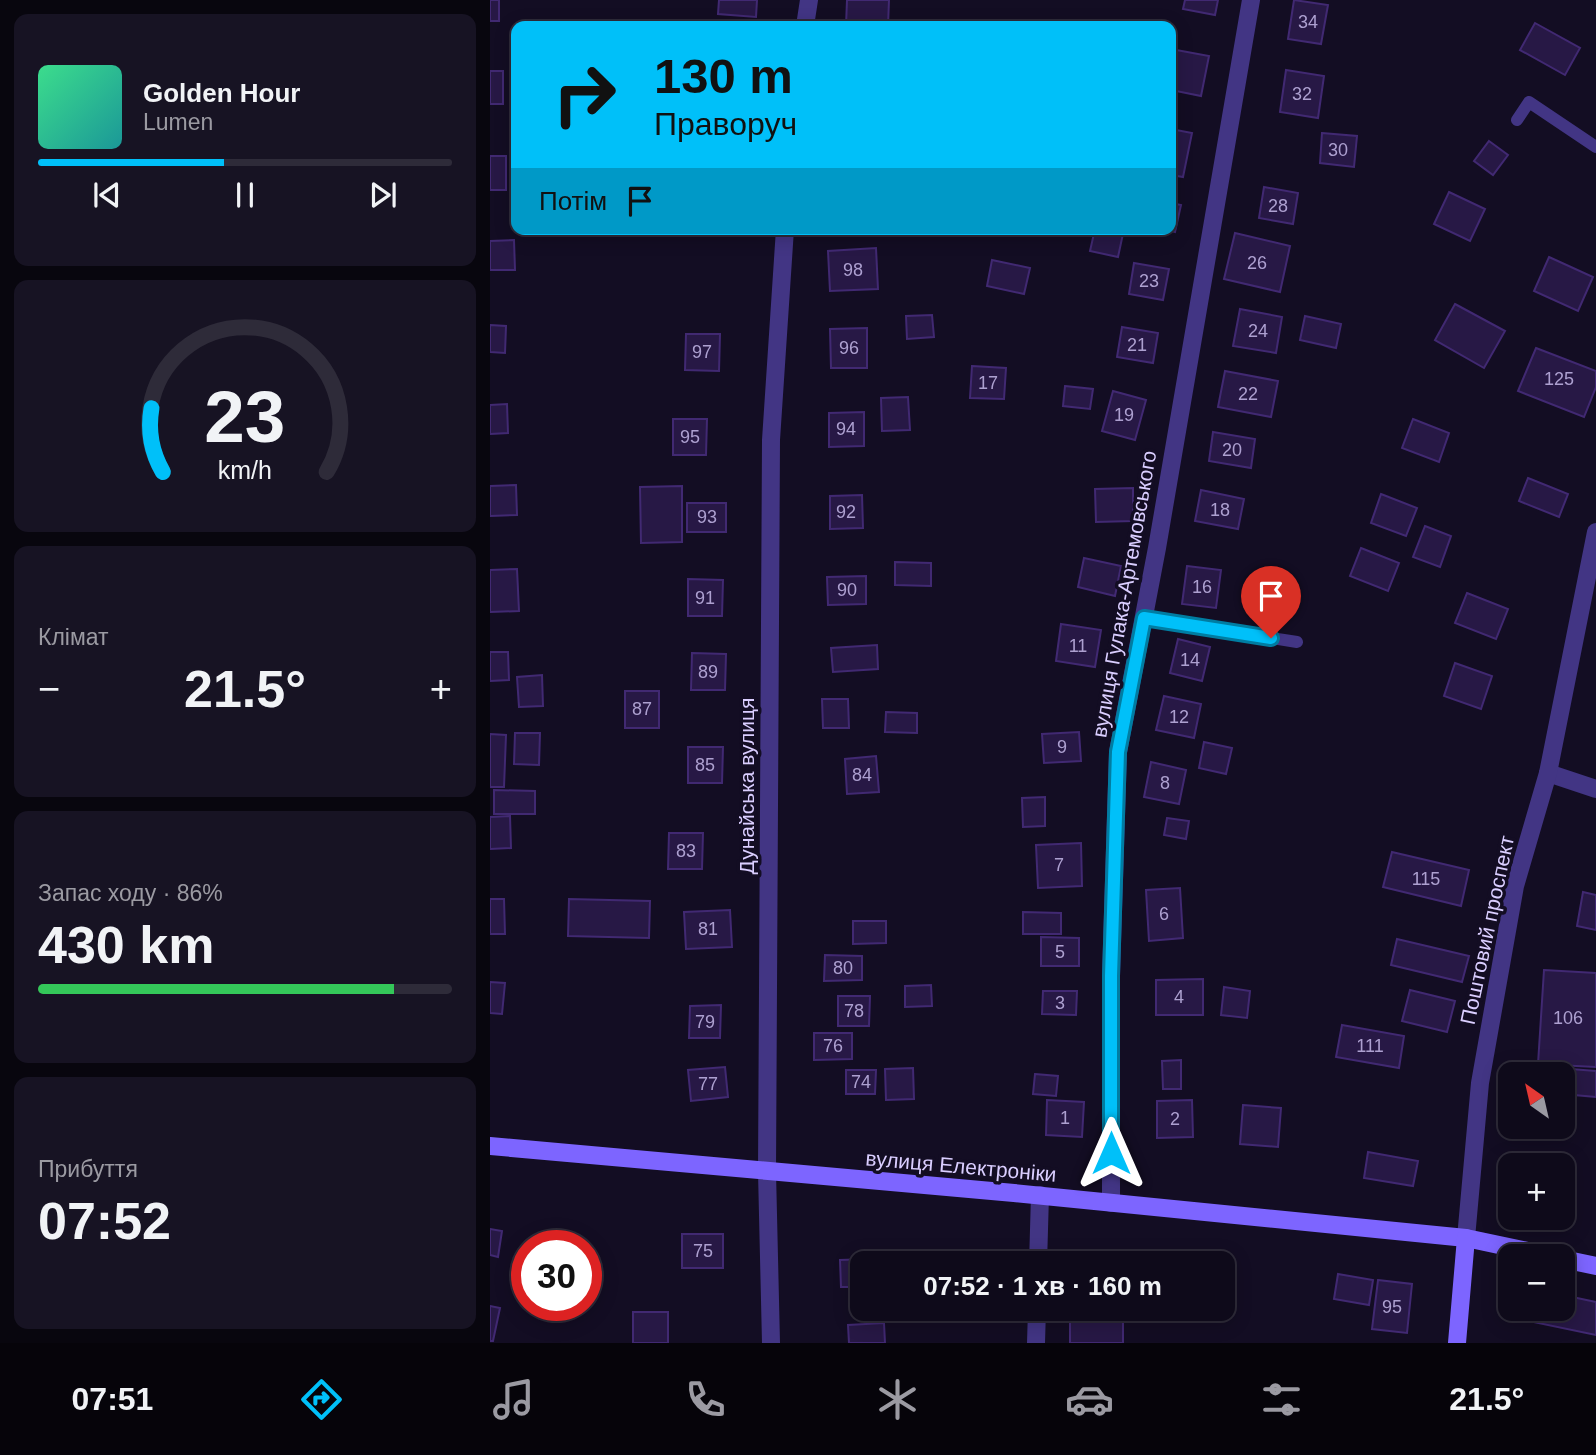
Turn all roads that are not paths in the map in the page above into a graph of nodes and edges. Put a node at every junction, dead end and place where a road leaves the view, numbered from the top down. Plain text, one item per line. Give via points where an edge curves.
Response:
1 (809, 0) edge
2 (1251, 0) edge
3 (806, 21) edge
4 (1517, 120) dead end
5 (1596, 147) edge
6 (785, 235) edge
7 (1596, 532) edge
8 (1144, 618) junction
9 (1297, 642) dead end
10 (1548, 773) junction
11 (1596, 789) edge
12 (490, 1146) edge
13 (767, 1172) junction
14 (1040, 1195) junction
15 (1111, 1203) junction
16 (1466, 1238) junction
17 (1498, 1245) edge
18 (1038, 1251) edge
19 (1575, 1262) edge
20 (1596, 1266) edge
21 (1037, 1321) edge
22 (771, 1343) edge
23 (1036, 1343) edge
24 (1457, 1343) edge

1 - 3 street
2 - 8 street, вулиця Гулака-Артемовського
4 - 5 lane via 1529,102
6 - 13 street, Дунайська вулиця via 771,440
7 - 10 street, Поштовий проспект
8 - 9 lane
8 - 15 street, вулиця Гулака-Артемовського via 1118,752 1111,976
10 - 11 street
10 - 16 street, Поштовий проспект via 1515,886 1480,1083
12 - 13 main road, вулиця Електроніки
13 - 14 main road, вулиця Електроніки
13 - 22 street, Дунайська вулиця
14 - 15 main road, вулиця Електроніки
14 - 18 street
15 - 16 main road, вулиця Електроніки
16 - 17 main road, вулиця Електроніки
16 - 24 main road, Поштовий проспект
19 - 20 main road
21 - 23 street

